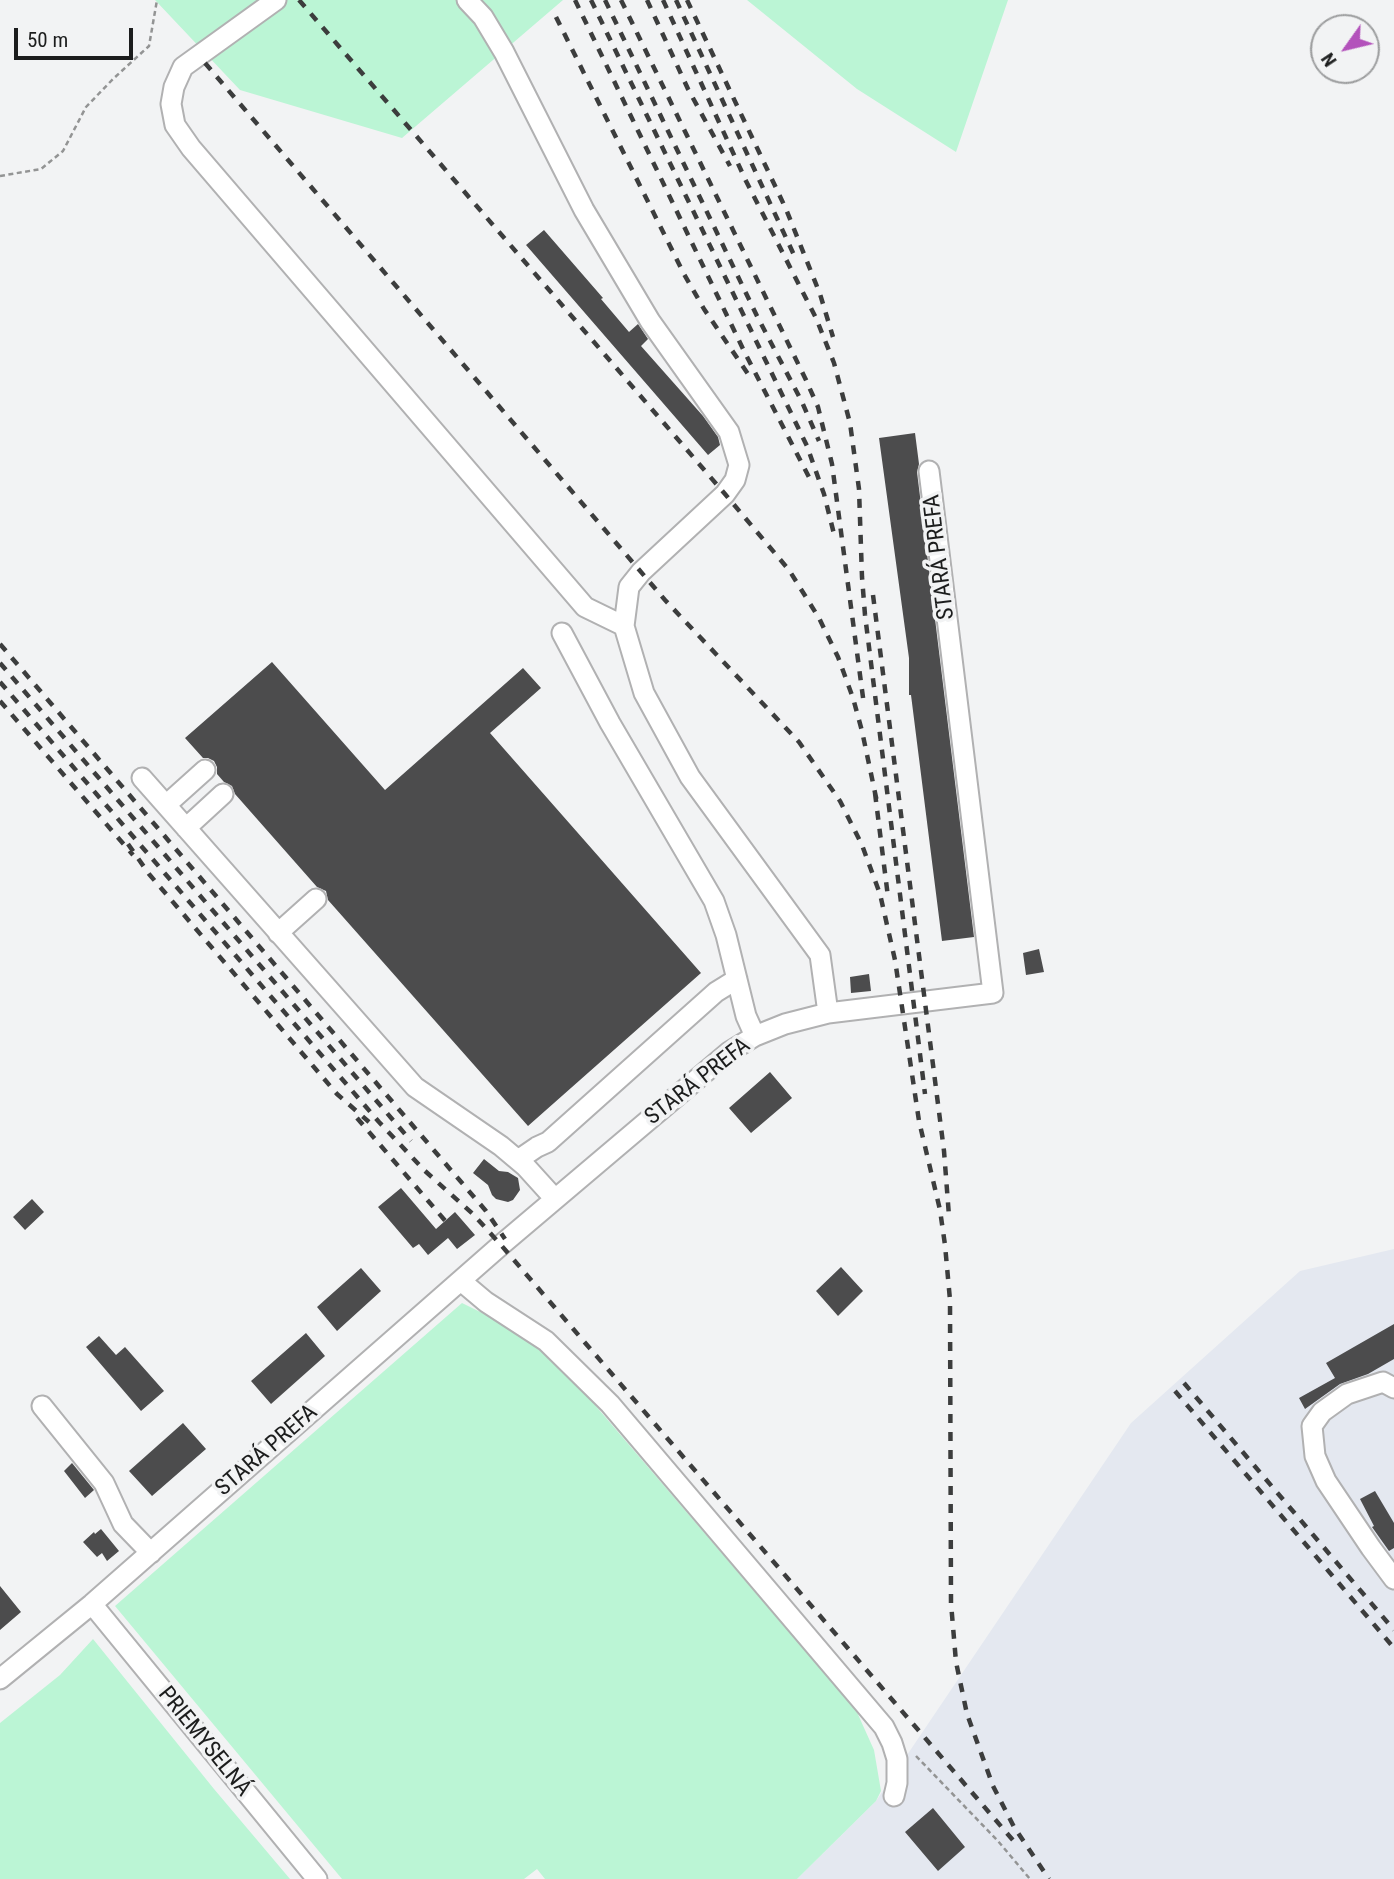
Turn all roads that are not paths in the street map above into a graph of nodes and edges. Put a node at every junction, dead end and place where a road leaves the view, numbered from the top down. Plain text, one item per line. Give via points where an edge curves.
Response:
1 (276, 0) edge
2 (467, 0) edge
3 (929, 471) dead end
4 (624, 626) junction
5 (562, 633) dead end
6 (205, 770) dead end
7 (142, 778) dead end
8 (223, 794) dead end
9 (166, 805) junction
10 (186, 828) junction
11 (316, 900) dead end
12 (278, 933) junction
13 (737, 979) junction
14 (828, 1013) junction
15 (755, 1036) junction
16 (548, 1142) junction
17 (518, 1160) junction
18 (534, 1175) junction
19 (555, 1199) junction
20 (460, 1281) junction
21 (1394, 1388) edge
22 (42, 1406) dead end
23 (151, 1553) junction
24 (1394, 1579) edge
25 (92, 1604) junction
26 (0, 1679) edge
27 (894, 1796) dead end
28 (317, 1879) edge

1 - 4 street via 183,67 171,104 175,125 585,607
2 - 4 street via 504,52 584,210 650,321 729,432 739,465 725,494 629,587
3 - 14 street, STARÁ PREFA via 993,993
4 - 14 street via 644,693 690,777 820,955
5 - 13 street via 714,901
6 - 9 street
7 - 9 street
8 - 10 street
9 - 10 street
10 - 12 street
11 - 12 street
12 - 17 street via 415,1087
13 - 15 street
13 - 16 street via 716,992
14 - 15 street, STARÁ PREFA
15 - 19 street, STARÁ PREFA via 729,1052
16 - 17 street
16 - 18 street
17 - 18 street
18 - 19 street
19 - 20 street, STARÁ PREFA
20 - 23 street, STARÁ PREFA
20 - 27 street via 546,1341 610,1404 884,1727 897,1759
21 - 24 street via 1382,1382 1347,1394 1322,1412 1312,1426 1315,1456 1326,1481
22 - 23 street via 104,1483 123,1524
23 - 25 street, STARÁ PREFA
25 - 26 street, STARÁ PREFA
25 - 28 street, PRIEMYSELNÁ

